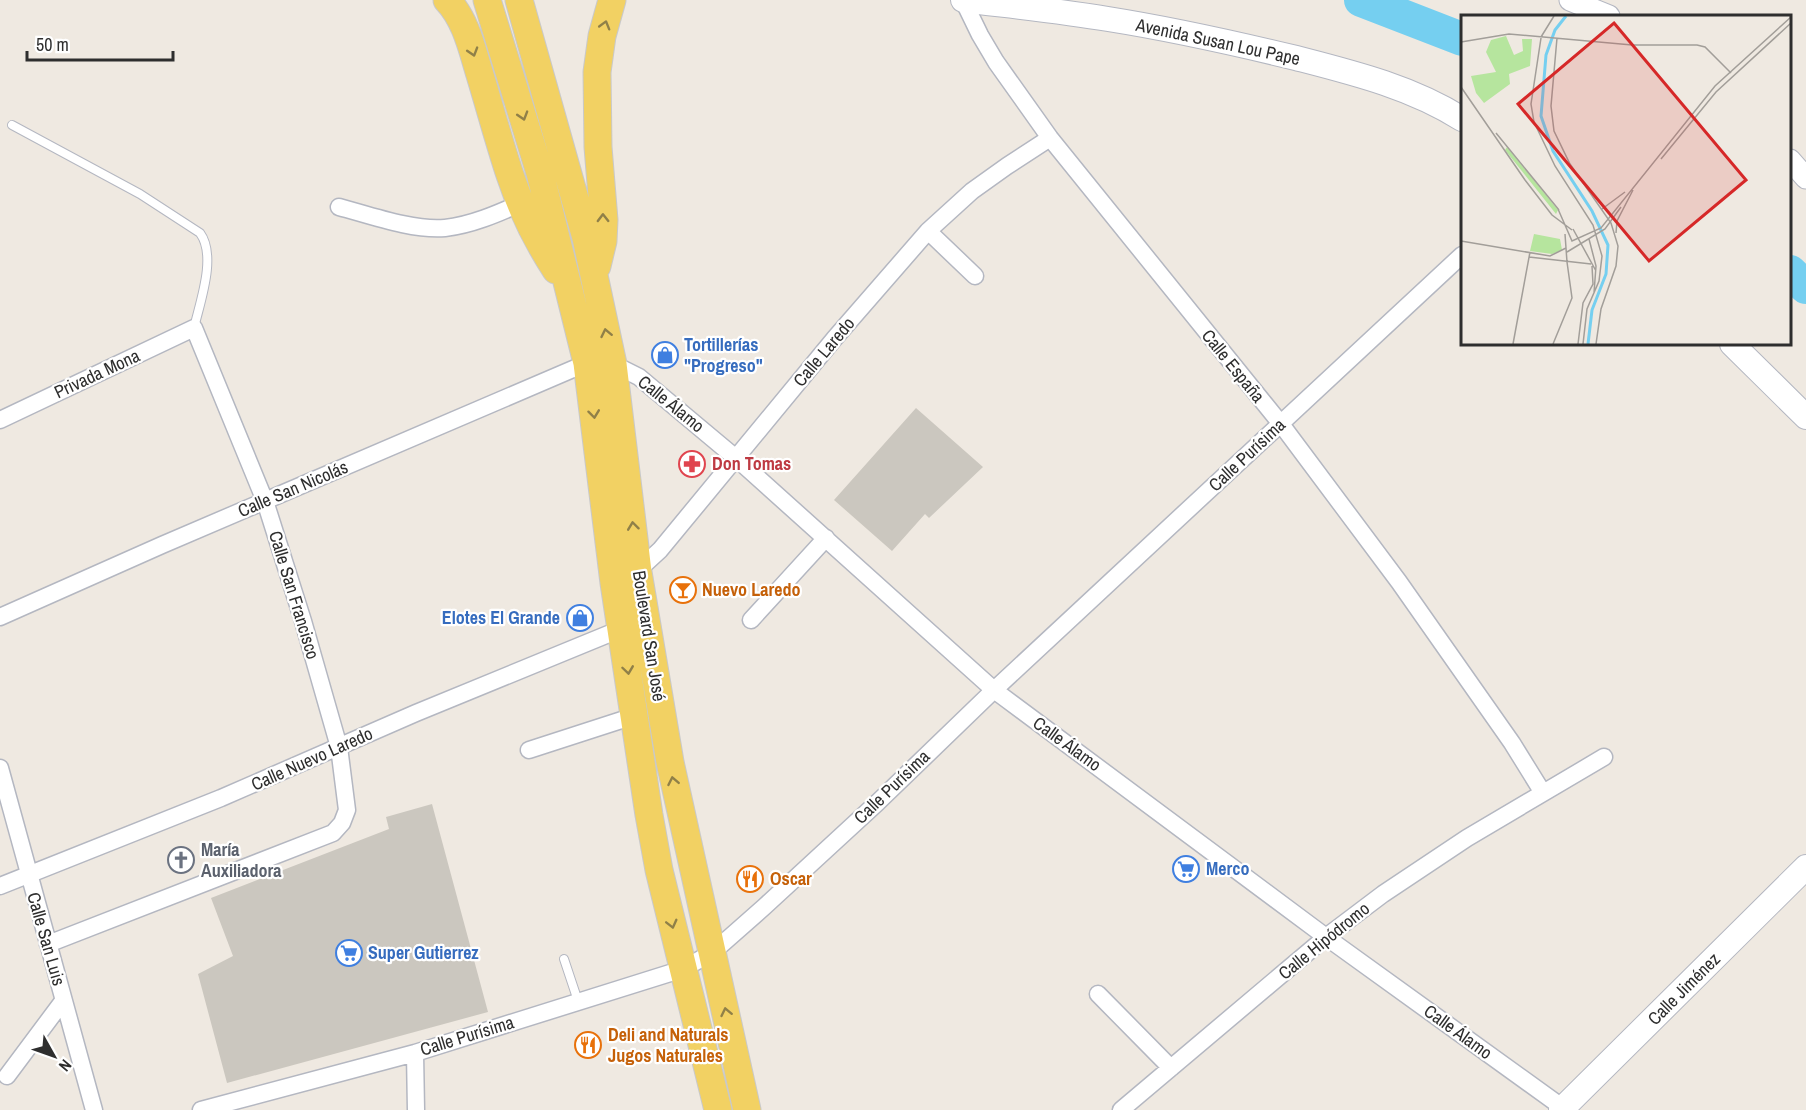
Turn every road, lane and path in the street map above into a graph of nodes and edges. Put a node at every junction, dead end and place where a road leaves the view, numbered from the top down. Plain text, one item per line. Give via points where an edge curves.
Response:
1 (447, 0) edge
2 (488, 0) edge
3 (519, 0) edge
4 (612, 0) edge
5 (963, 0) edge
6 (1570, 0) edge
7 (1607, 15) edge
8 (1461, 118) edge
9 (12, 125) dead end
10 (1050, 138) junction
11 (1791, 161) edge
12 (551, 167) junction
13 (1806, 178) edge
14 (521, 203) junction
15 (339, 207) dead end
16 (928, 231) junction
17 (1461, 256) edge
18 (595, 276) junction
19 (975, 276) dead end
20 (571, 293) junction
21 (194, 328) junction
22 (1733, 345) edge
23 (600, 363) junction
24 (1806, 417) edge
25 (0, 420) edge
26 (1281, 424) junction
27 (737, 459) junction
28 (265, 501) junction
29 (826, 538) junction
30 (626, 577) junction
31 (0, 617) edge
32 (647, 619) junction
33 (751, 620) dead end
34 (622, 628) junction
35 (994, 690) junction
36 (634, 716) junction
37 (339, 747) junction
38 (529, 750) dead end
39 (1604, 757) dead end
40 (0, 768) edge
41 (1543, 794) junction
42 (679, 810) junction
43 (1806, 867) edge
44 (659, 870) junction
45 (28, 874) junction
46 (0, 886) edge
47 (702, 908) junction
48 (1326, 937) junction
49 (48, 944) junction
50 (713, 952) junction
51 (564, 959) dead end
52 (683, 969) junction
53 (1098, 994) dead end
54 (63, 1001) junction
55 (578, 1001) junction
56 (415, 1053) junction
57 (1171, 1068) junction
58 (7, 1076) dead end
59 (1564, 1109) edge
60 (94, 1110) edge
61 (201, 1110) edge
62 (416, 1110) edge
63 (718, 1110) edge
64 (747, 1110) edge
65 (1121, 1110) edge

1 -> 14 main road via 470,41
2 -> 12 main road
3 - 12 main road
18 -> 4 main road via 604,220 597,72
5 - 8 main road, Avenida Susan Lou Pape via 1108,19 1216,39 1377,79
5 - 10 street, Calle España via 996,62
6 - 7 street
9 - 21 lane via 140,194 200,232 207,268
10 - 16 street, Calle Laredo via 972,191
10 - 26 street, Calle España
11 - 13 street
12 - 18 main road, Boulevard San José via 586,238
12 - 20 main road, Boulevard San José
14 - 15 street via 443,228
14 - 20 main road via 546,256
16 - 19 street
16 - 27 street, Calle Laredo
17 - 26 street, Calle Purísima
23 -> 18 main road, Boulevard San José
20 - 23 main road, Boulevard San José
21 - 25 street, Privada Mona
21 - 28 street, Calle San Francisco
22 - 24 main road
23 - 27 street, Calle Álamo via 639,376
23 - 28 street, Calle San Nicolás
23 - 30 main road, Boulevard San José
26 - 35 street, Calle Purísima
26 - 41 street, Calle España via 1406,591
27 - 29 street, Calle Álamo
27 - 30 street, Calle Laredo via 660,550
28 - 31 street, Calle San Nicolás
28 - 37 street, Calle San Francisco
29 - 33 street
29 - 35 street, Calle Álamo
30 - 32 main road, Boulevard San José
30 - 34 main road, Boulevard San José
32 - 34 street, Calle Nuevo Laredo
42 -> 32 main road, Boulevard San José
34 -> 36 main road, Boulevard San José
34 - 37 street, Calle Nuevo Laredo
35 - 48 street, Calle Álamo
35 - 50 street, Calle Purísima
36 - 38 street
36 - 44 main road, Boulevard San José
37 - 45 street, Calle Nuevo Laredo
37 - 49 street, Calle San Francisco via 347,810 333,833
39 - 41 street, Calle Hipódromo
40 - 45 street, Calle San Luis
41 - 48 street, Calle Hipódromo via 1467,838
42 - 44 main road
42 - 47 main road, Boulevard San José
43 - 59 main road, Calle Jiménez
44 - 47 main road
44 -> 52 main road, Boulevard San José
45 - 46 street, Calle Nuevo Laredo
45 - 49 street, Calle San Luis
47 - 50 main road, Boulevard San José
48 - 57 street, Calle Hipódromo
48 - 59 street, Calle Álamo
49 - 54 street, Calle San Luis
50 - 52 street, Calle Purísima
64 -> 50 main road, Boulevard San José
51 - 55 lane
52 - 55 street, Calle Purísima
52 - 63 main road, Boulevard San José
53 - 57 street
54 - 58 street
54 - 60 street, Calle San Luis
55 - 56 street, Calle Purísima
56 - 61 street, Calle Purísima
56 - 62 street
57 - 65 street, Calle Hipódromo

